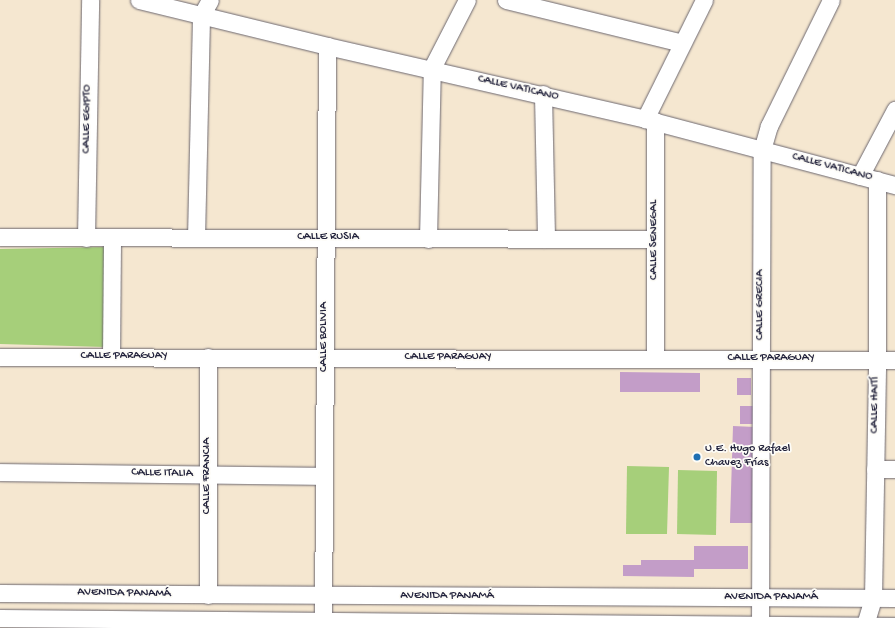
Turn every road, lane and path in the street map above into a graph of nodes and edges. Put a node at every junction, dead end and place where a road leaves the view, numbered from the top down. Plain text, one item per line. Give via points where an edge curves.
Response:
1 (90, 0) edge
2 (139, 0) edge
3 (210, 0) edge
4 (467, 0) edge
5 (506, 0) edge
6 (704, 0) edge
7 (831, 0) edge
8 (201, 16) junction
9 (682, 43) junction
10 (327, 46) junction
11 (432, 68) junction
12 (543, 94) junction
13 (895, 110) edge
14 (650, 120) junction
15 (762, 150) junction
16 (860, 176) junction
17 (877, 180) junction
18 (895, 185) edge
19 (0, 237) edge
20 (86, 238) junction
21 (112, 238) junction
22 (196, 238) junction
23 (326, 238) junction
24 (428, 239) junction
25 (546, 239) junction
26 (655, 239) junction
27 (0, 357) edge
28 (111, 357) junction
29 (208, 357) junction
30 (325, 358) junction
31 (656, 359) junction
32 (762, 359) junction
33 (877, 360) junction
34 (895, 360) edge
35 (875, 469) junction
36 (895, 469) edge
37 (0, 472) edge
38 (207, 475) junction
39 (324, 476) junction
40 (0, 593) edge
41 (29, 593) junction
42 (208, 595) junction
43 (323, 596) junction
44 (616, 597) junction
45 (760, 598) junction
46 (873, 598) junction
47 (895, 598) edge
48 (0, 618) edge
49 (29, 623) edge
50 (323, 625) edge
51 (760, 625) junction
52 (616, 626) edge
53 (895, 626) edge
54 (864, 627) edge

1 - 20 street, CALLE EGIPTO
2 - 8 street, CALLE VATICANO
3 - 8 street
4 - 11 street
5 - 9 street
6 - 9 street
7 - 15 street, CALLE GRECIA via 769,126
8 - 10 street, CALLE VATICANO
8 - 22 street
9 - 14 street
10 - 11 street, CALLE VATICANO
10 - 23 street, CALLE BOLIVIA
11 - 12 street, CALLE VATICANO
11 - 24 street
12 - 14 street, CALLE VATICANO
12 - 25 street
13 - 16 street
14 - 15 street, CALLE VATICANO
14 - 26 street, CALLE SENEGAL
15 - 16 street, CALLE VATICANO
15 - 32 street, CALLE GRECIA
16 - 17 street, CALLE VATICANO
17 - 18 street, CALLE VATICANO
17 - 33 street, CALLE HAITÍ
19 - 20 street, CALLE RUSIA
20 - 21 street, CALLE RUSIA
21 - 22 street, CALLE RUSIA
21 - 28 street
22 - 23 street, CALLE RUSIA
23 - 24 street, CALLE RUSIA
23 - 30 street, CALLE BOLIVIA
24 - 25 street, CALLE RUSIA
25 - 26 street, CALLE RUSIA
26 - 31 street, CALLE SENEGAL
27 - 28 street, CALLE PARAGUAY
28 - 29 street, CALLE PARAGUAY
29 - 30 street, CALLE PARAGUAY
29 - 38 street, CALLE FRANCIA
30 - 31 street, CALLE PARAGUAY
30 - 39 street, CALLE BOLIVIA
31 - 32 street, CALLE PARAGUAY
32 - 33 street, CALLE PARAGUAY
32 - 45 street, CALLE GRECIA
33 - 34 street, CALLE PARAGUAY
33 - 35 street, CALLE HAITÍ
35 - 36 street
35 - 46 street, CALLE HAITÍ
37 - 38 street, CALLE ITALIA
38 - 39 street, CALLE ITALIA
38 - 42 street, CALLE FRANCIA
39 - 43 street, CALLE BOLIVIA
40 - 41 street, AVENIDA PANAMÁ
41 - 42 street, AVENIDA PANAMÁ
41 - 49 street
42 - 43 street, AVENIDA PANAMÁ
43 - 44 street, AVENIDA PANAMÁ
43 - 50 street, CALLE BOLIVIA
44 - 45 street, AVENIDA PANAMÁ
44 - 52 street
45 - 46 street, AVENIDA PANAMÁ
45 - 51 street, CALLE GRECIA
46 - 47 street, AVENIDA PANAMÁ
46 - 54 street, CALLE HAITÍ
48 - 49 street
49 - 50 street
50 - 52 street
51 - 52 street
51 - 54 street
53 - 54 street

